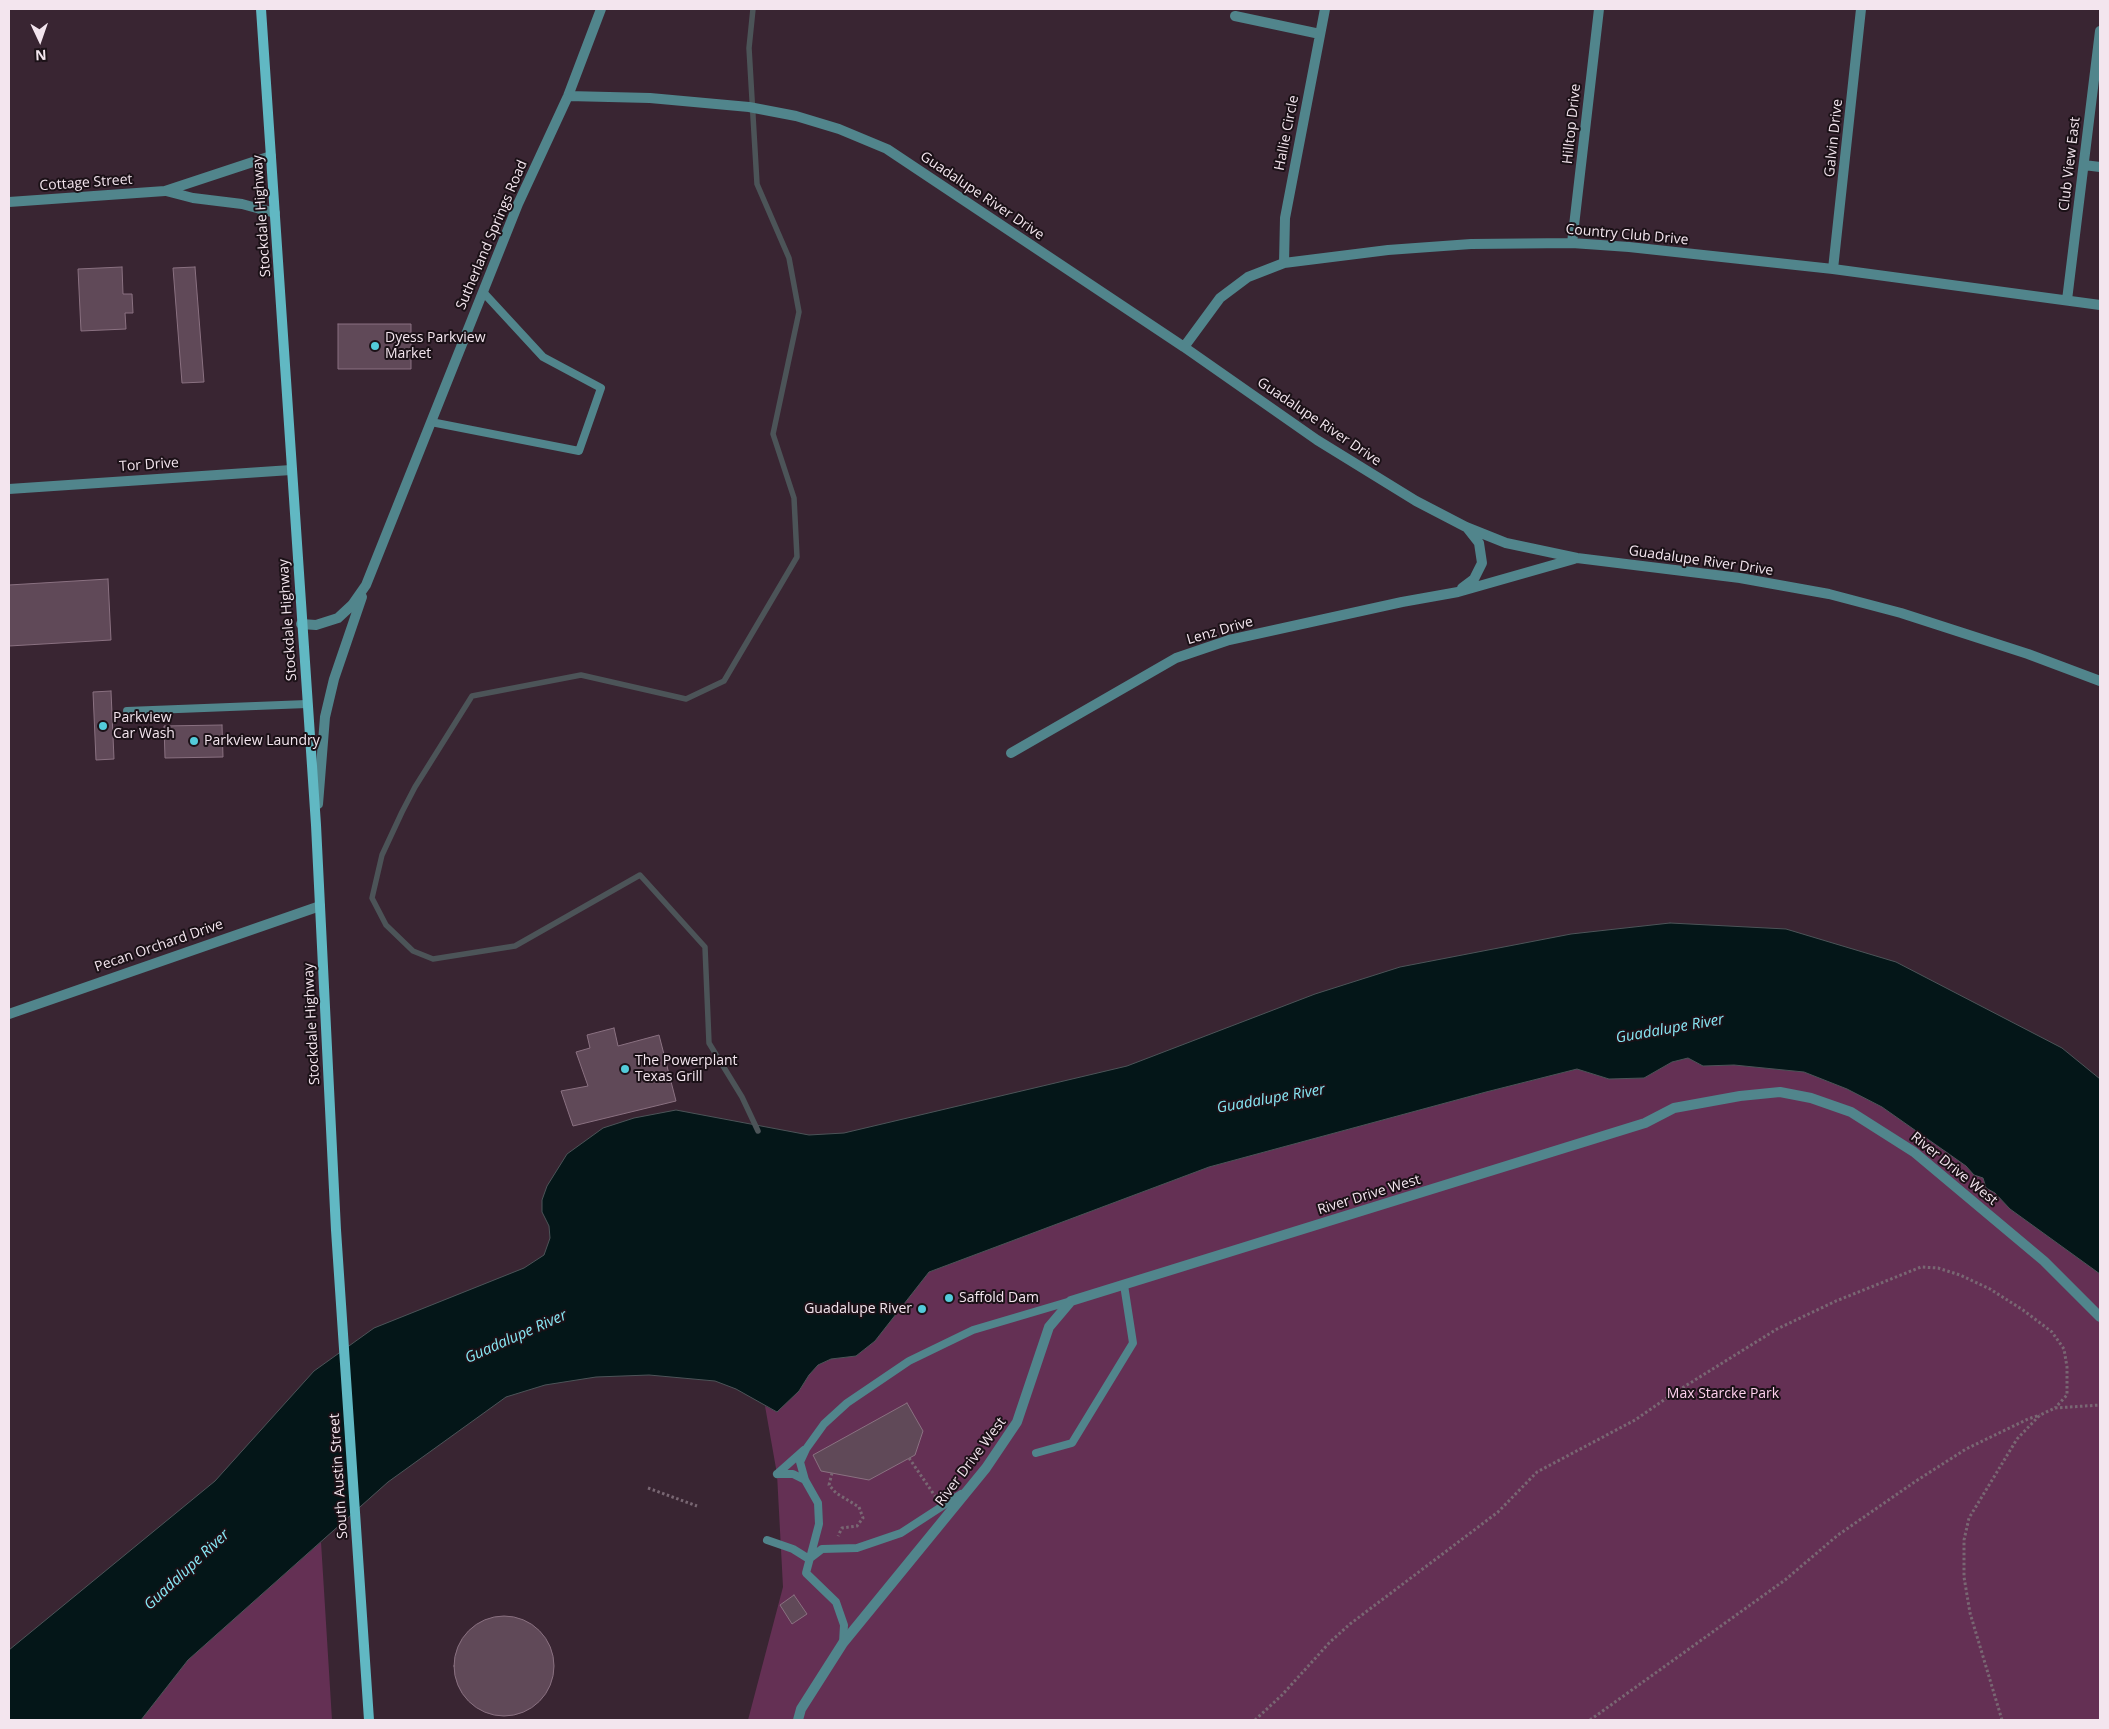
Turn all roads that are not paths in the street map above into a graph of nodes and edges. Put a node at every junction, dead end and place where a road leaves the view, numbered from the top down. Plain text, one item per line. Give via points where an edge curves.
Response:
1 (261, 9) edge
2 (601, 9) edge
3 (1325, 9) edge
4 (1599, 9) edge
5 (1862, 9) edge
6 (1235, 16) dead end
7 (2100, 31) edge
8 (1320, 34) junction
9 (568, 96) junction
10 (271, 156) junction
11 (2084, 165) junction
12 (2100, 167) edge
13 (165, 191) junction
14 (9, 202) edge
15 (275, 213) junction
16 (1572, 243) junction
17 (1284, 263) junction
18 (1833, 269) junction
19 (483, 292) junction
20 (2067, 300) junction
21 (2100, 305) edge
22 (1184, 346) junction
23 (431, 422) junction
24 (291, 470) junction
25 (9, 489) edge
26 (1466, 527) junction
27 (1577, 558) junction
28 (366, 585) junction
29 (1458, 592) junction
30 (301, 624) junction
31 (2100, 680) edge
32 (307, 704) junction
33 (128, 711) dead end
34 (1012, 753) dead end
35 (316, 825) junction
36 (320, 906) junction
37 (9, 1014) edge
38 (336, 1230) joint
39 (1124, 1285) junction
40 (1071, 1301) junction
41 (2100, 1317) edge
42 (806, 1449) junction
43 (1036, 1453) dead end
44 (805, 1480) junction
45 (969, 1489) junction
46 (768, 1540) dead end
47 (809, 1559) junction
48 (843, 1642) junction
49 (368, 1720) edge
50 (798, 1720) edge

1 - 10 main road, Stockdale Highway
2 - 9 street, Sutherland Springs Road
3 - 8 street, Hallie Circle
4 - 16 street, Hilltop Drive
5 - 18 street, Galvin Drive
6 - 8 street
7 - 11 street, Club View East
8 - 17 street, Hallie Circle via 1285,218
9 - 19 street, Sutherland Springs Road via 518,204
9 - 22 street, Guadalupe River Drive via 650,98 749,107 839,129 887,149
10 - 13 street, Cottage Street
10 - 15 main road, Stockdale Highway
11 - 12 street
11 - 20 street, Club View East
13 - 14 street, Cottage Street
13 - 15 street, Cottage Street
15 - 24 main road, Stockdale Highway
16 - 17 street, Country Club Drive via 1471,244
16 - 18 street, Country Club Drive
17 - 22 street, Country Club Drive via 1248,277 1220,298
18 - 20 street, Country Club Drive
19 - 23 street, Sutherland Springs Road
19 - 23 lane via 543,357 601,388 579,451
20 - 21 street, Country Club Drive
22 - 26 street, Guadalupe River Drive via 1317,440 1416,501
23 - 28 street, Sutherland Springs Road
24 - 25 street, Tor Drive
24 - 30 main road, Stockdale Highway
26 - 27 street, Guadalupe River Drive via 1506,543
26 - 29 street via 1480,543 1482,563 1474,579
27 - 29 street, Lenz Drive
27 - 31 street, Guadalupe River Drive via 1740,578 1829,594 1919,618
28 - 30 street, Sutherland Springs Road via 338,618 316,625
28 - 35 street, Sutherland Springs Road via 334,678 321,756
29 - 34 street, Lenz Drive via 1229,640 1176,658
30 - 32 main road, Stockdale Highway
32 - 33 lane
32 - 35 main road, Stockdale Highway
35 - 36 main road, Stockdale Highway
36 - 37 street, Pecan Orchard Drive
36 - 38 main road, Stockdale Highway
38 - 49 main road, South Austin Street
39 - 40 street, River Drive West
39 - 41 street, River Drive West via 1645,1123 1674,1108 1780,1092 1811,1098 1851,1112 1914,1152 2044,1261
39 - 43 lane via 1133,1343 1072,1443
40 - 42 lane via 972,1330 909,1361 847,1403 824,1424
40 - 45 street, River Drive West via 1049,1327 1017,1422
42 - 44 lane via 800,1462
42 - 44 lane via 777,1474 793,1474
44 - 47 lane via 818,1503 819,1524
45 - 47 lane via 901,1533 857,1548 822,1549
45 - 48 street, River Drive West
46 - 47 lane
47 - 48 lane via 806,1573 836,1602 844,1625
48 - 50 street, River Drive West via 801,1709

